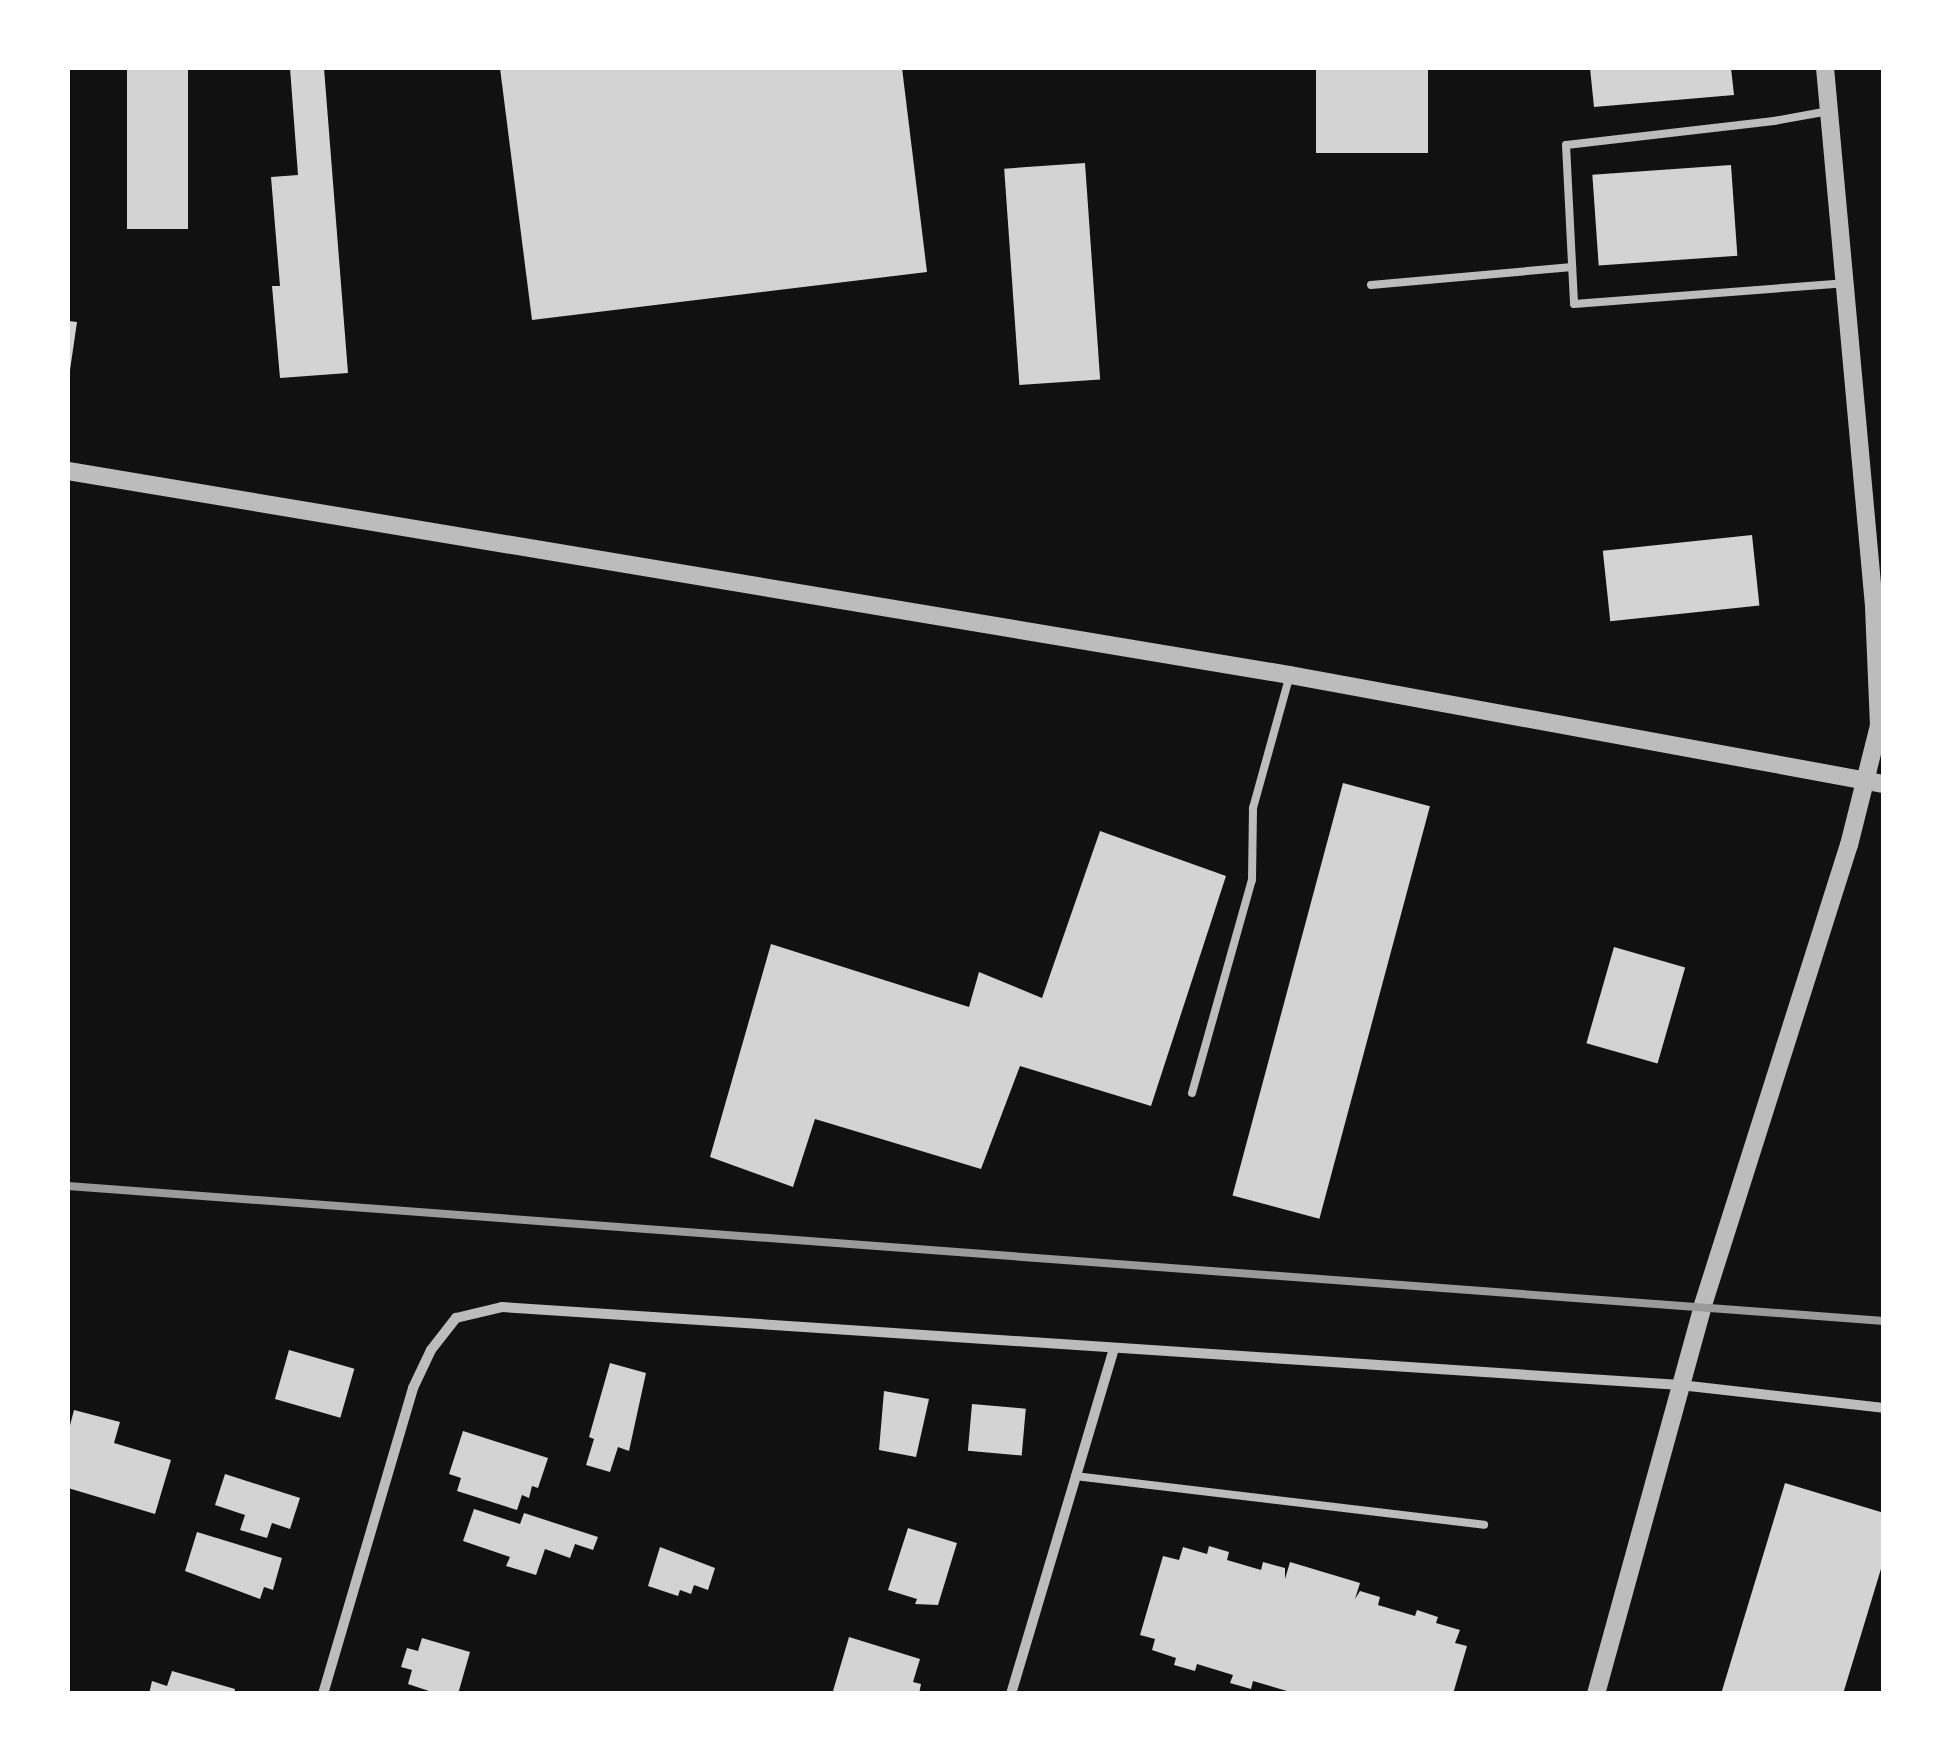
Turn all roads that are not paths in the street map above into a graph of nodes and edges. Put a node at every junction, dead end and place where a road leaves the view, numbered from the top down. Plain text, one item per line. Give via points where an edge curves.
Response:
1 (1825, 68) edge
2 (1829, 110) junction
3 (1572, 267) junction
4 (1844, 283) junction
5 (1371, 285) dead end
6 (68, 471) edge
7 (1290, 675) junction
8 (1876, 782) edge
9 (1192, 1093) dead end
10 (1114, 1348) junction
11 (1680, 1384) junction
12 (1884, 1408) edge
13 (1075, 1476) junction
14 (1484, 1525) dead end
15 (323, 1694) edge
16 (1011, 1694) edge
17 (1596, 1694) edge

1 - 2 street
2 - 3 lane via 1566,144
2 - 4 street
3 - 4 lane via 1574,304
3 - 5 lane
4 - 8 street via 1874,606
6 - 7 street
7 - 8 street
7 - 9 lane via 1253,808 1252,880
8 - 11 street
10 - 11 street
10 - 13 street
10 - 15 street via 502,1307 456,1318 412,1388
11 - 12 street
11 - 17 street
13 - 14 lane
13 - 16 street

